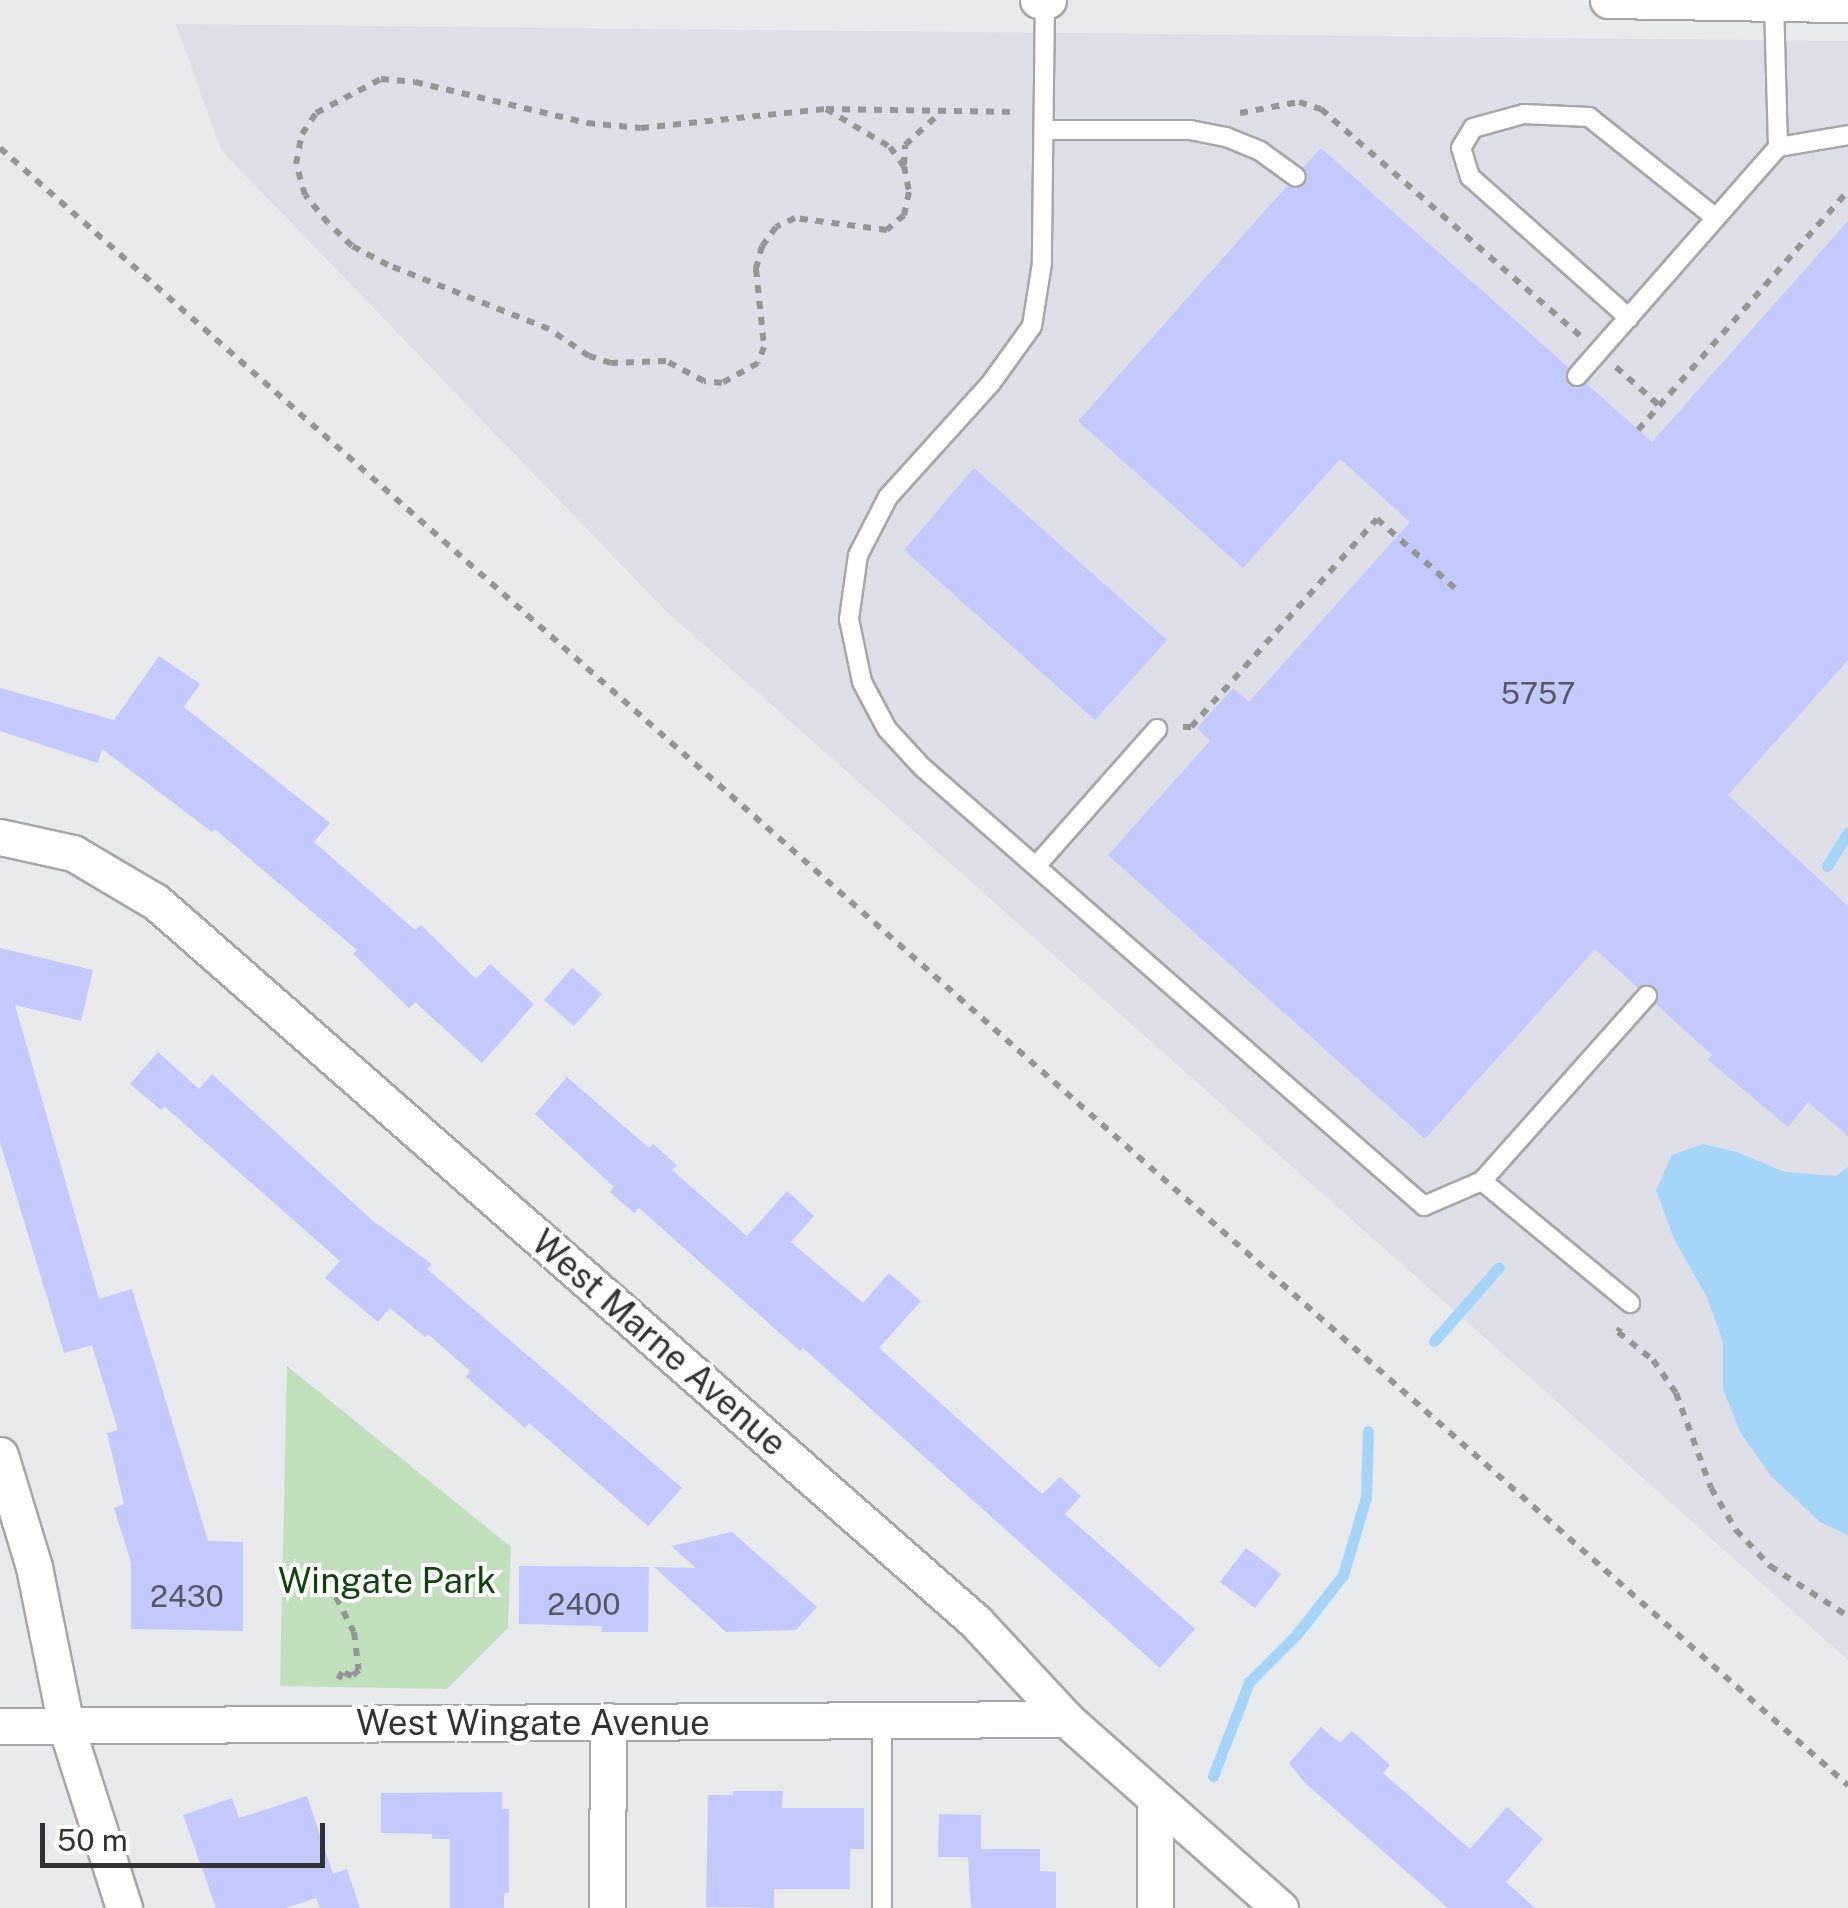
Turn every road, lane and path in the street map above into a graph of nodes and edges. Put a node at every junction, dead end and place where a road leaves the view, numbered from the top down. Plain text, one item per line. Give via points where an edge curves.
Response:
1 (1038, 0) edge
2 (1046, 0) edge
3 (1608, 0) edge
4 (1774, 4) junction
5 (1848, 4) edge
6 (826, 109) junction
7 (942, 112) junction
8 (1016, 112) dead end
9 (1232, 115) dead end
10 (1044, 130) junction
11 (1848, 136) edge
12 (1778, 147) junction
13 (0, 148) edge
14 (904, 166) junction
15 (1296, 176) dead end
16 (1848, 191) edge
17 (1716, 218) junction
18 (1629, 318) junction
19 (1598, 352) junction
20 (1577, 376) dead end
21 (1660, 406) junction
22 (1638, 430) dead end
23 (1457, 590) dead end
24 (1157, 729) joint
25 (0, 837) edge
26 (1036, 866) junction
27 (1647, 996) dead end
28 (1482, 1181) junction
29 (1630, 1304) joint
30 (0, 1455) edge
31 (336, 1597) dead end
32 (1848, 1616) edge
33 (336, 1682) dead end
34 (1066, 1719) junction
35 (608, 1721) junction
36 (882, 1724) junction
37 (0, 1726) edge
38 (66, 1726) junction
39 (1848, 1784) edge
40 (1155, 1802) junction
41 (124, 1908) edge
42 (607, 1908) edge
43 (882, 1908) edge
44 (1155, 1908) edge
45 (1279, 1908) edge

1 - 2 street
2 - 10 lane
3 - 4 street
4 - 5 street
4 - 12 lane
6 - 7 path
6 - 14 path via 890,147
6 - 14 path via 640,128 381,79 316,113 302,134 296,164 306,194 328,223 388,266 549,329 589,356 611,363 666,361 722,384 758,362 764,346 756,269 776,227 795,218 886,230 904,214
7 - 8 path
7 - 14 path via 905,145
9 - 19 path via 1299,102 1321,109
10 - 15 lane via 1226,136
10 - 26 lane via 1042,263 1032,326 888,498 858,555 849,619 862,682 887,729
11 - 12 lane
12 - 17 lane
13 - 39 path
16 - 21 path
17 - 18 lane
17 - 18 lane via 1589,117 1524,114 1473,128 1461,148 1470,177
18 - 19 lane
19 - 20 lane
19 - 21 path
21 - 22 path
23 - 24 path via 1377,519 1190,727
24 - 26 lane
25 - 34 street, West Marne Avenue via 73,852 156,902 976,1622
26 - 28 lane via 1424,1206
27 - 28 lane
28 - 29 lane
29 - 32 path via 1618,1332 1653,1360 1676,1393 1711,1488 1736,1530 1770,1566
30 - 38 street via 34,1567
31 - 33 path via 354,1632 359,1670 352,1676 342,1672
34 - 36 street, West Wingate Avenue
34 - 40 street, West Marne Avenue
35 - 36 street, West Wingate Avenue
35 - 38 street, West Wingate Avenue
35 - 42 street
36 - 43 lane
37 - 38 street, West Wingate Avenue
38 - 41 street
40 - 44 street
40 - 45 street, West Marne Avenue

